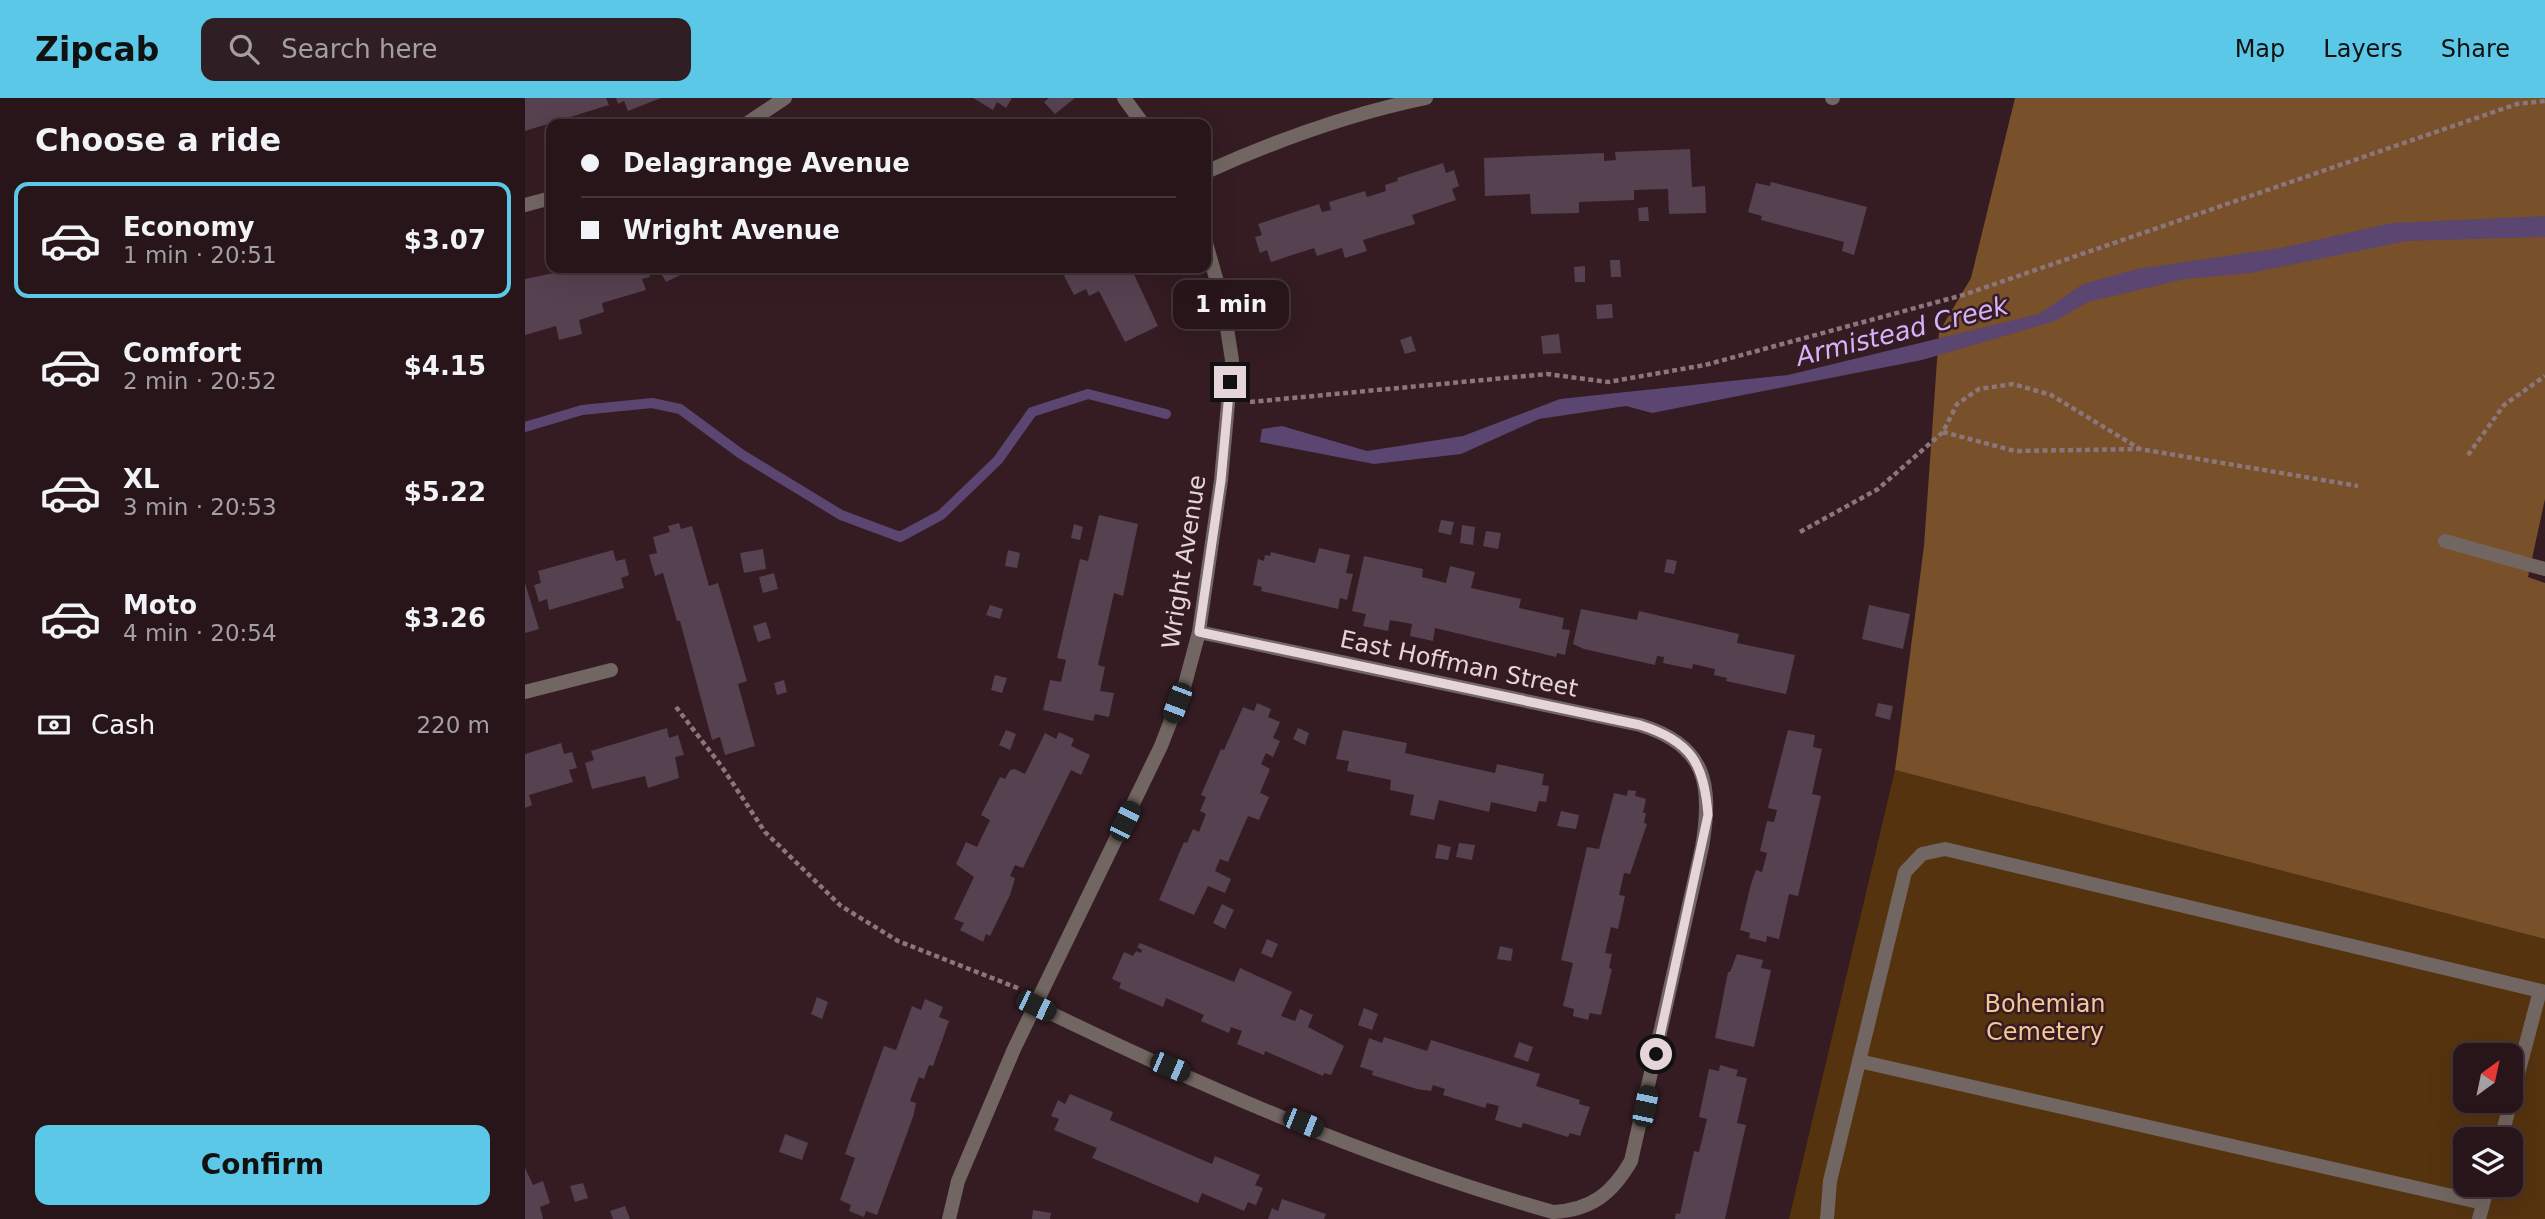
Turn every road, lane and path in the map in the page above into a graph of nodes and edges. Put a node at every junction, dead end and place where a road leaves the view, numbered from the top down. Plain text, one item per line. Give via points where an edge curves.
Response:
1 (785, 98) edge
2 (1124, 98) edge
3 (1426, 98) edge
4 (2545, 101) edge
5 (754, 119) edge
6 (1139, 119) edge
7 (1211, 170) edge
8 (546, 199) edge
9 (525, 205) edge
10 (1211, 258) edge
11 (2545, 376) edge
12 (1229, 404) junction
13 (1944, 432) junction
14 (2140, 449) junction
15 (2468, 455) dead end
16 (2358, 486) dead end
17 (1800, 532) dead end
18 (2445, 541) dead end
19 (2545, 569) edge
20 (1199, 632) junction
21 (611, 670) dead end
22 (525, 692) edge
23 (675, 706) dead end
24 (2542, 991) edge
25 (1038, 1001) junction
26 (2523, 1058) edge
27 (1859, 1061) junction
28 (2485, 1197) edge
29 (2483, 1203) junction
30 (949, 1219) edge
31 (1827, 1219) edge
32 (2479, 1219) edge

1 - 5 street
2 - 6 street
3 - 7 street via 1332,122
4 - 12 path via 2517,104 1963,295 1705,365 1608,382 1546,373
8 - 9 street
10 - 12 street, Wright Avenue via 1232,360
11 - 15 path via 2504,405
12 - 20 street, Wright Avenue
13 - 14 path via 2015,451
13 - 14 path via 1957,404 1979,389 2013,384 2051,395
13 - 17 path via 1878,489
14 - 16 path
18 - 19 street
20 - 25 street, Wright Avenue via 1161,746
20 - 25 street, East Hoffman Street via 1640,725 1681,744 1698,763 1708,815 1631,1161 1620,1181 1601,1197 1578,1210 1553,1212 1407,1166 1100,1037
21 - 22 street
23 - 25 path via 765,832 841,906 898,941
24 - 26 street
24 - 27 street via 1945,849 1922,854 1905,872
25 - 30 street, Wright Avenue via 958,1181
27 - 29 street
27 - 31 street via 1830,1181
28 - 29 street
29 - 32 street

